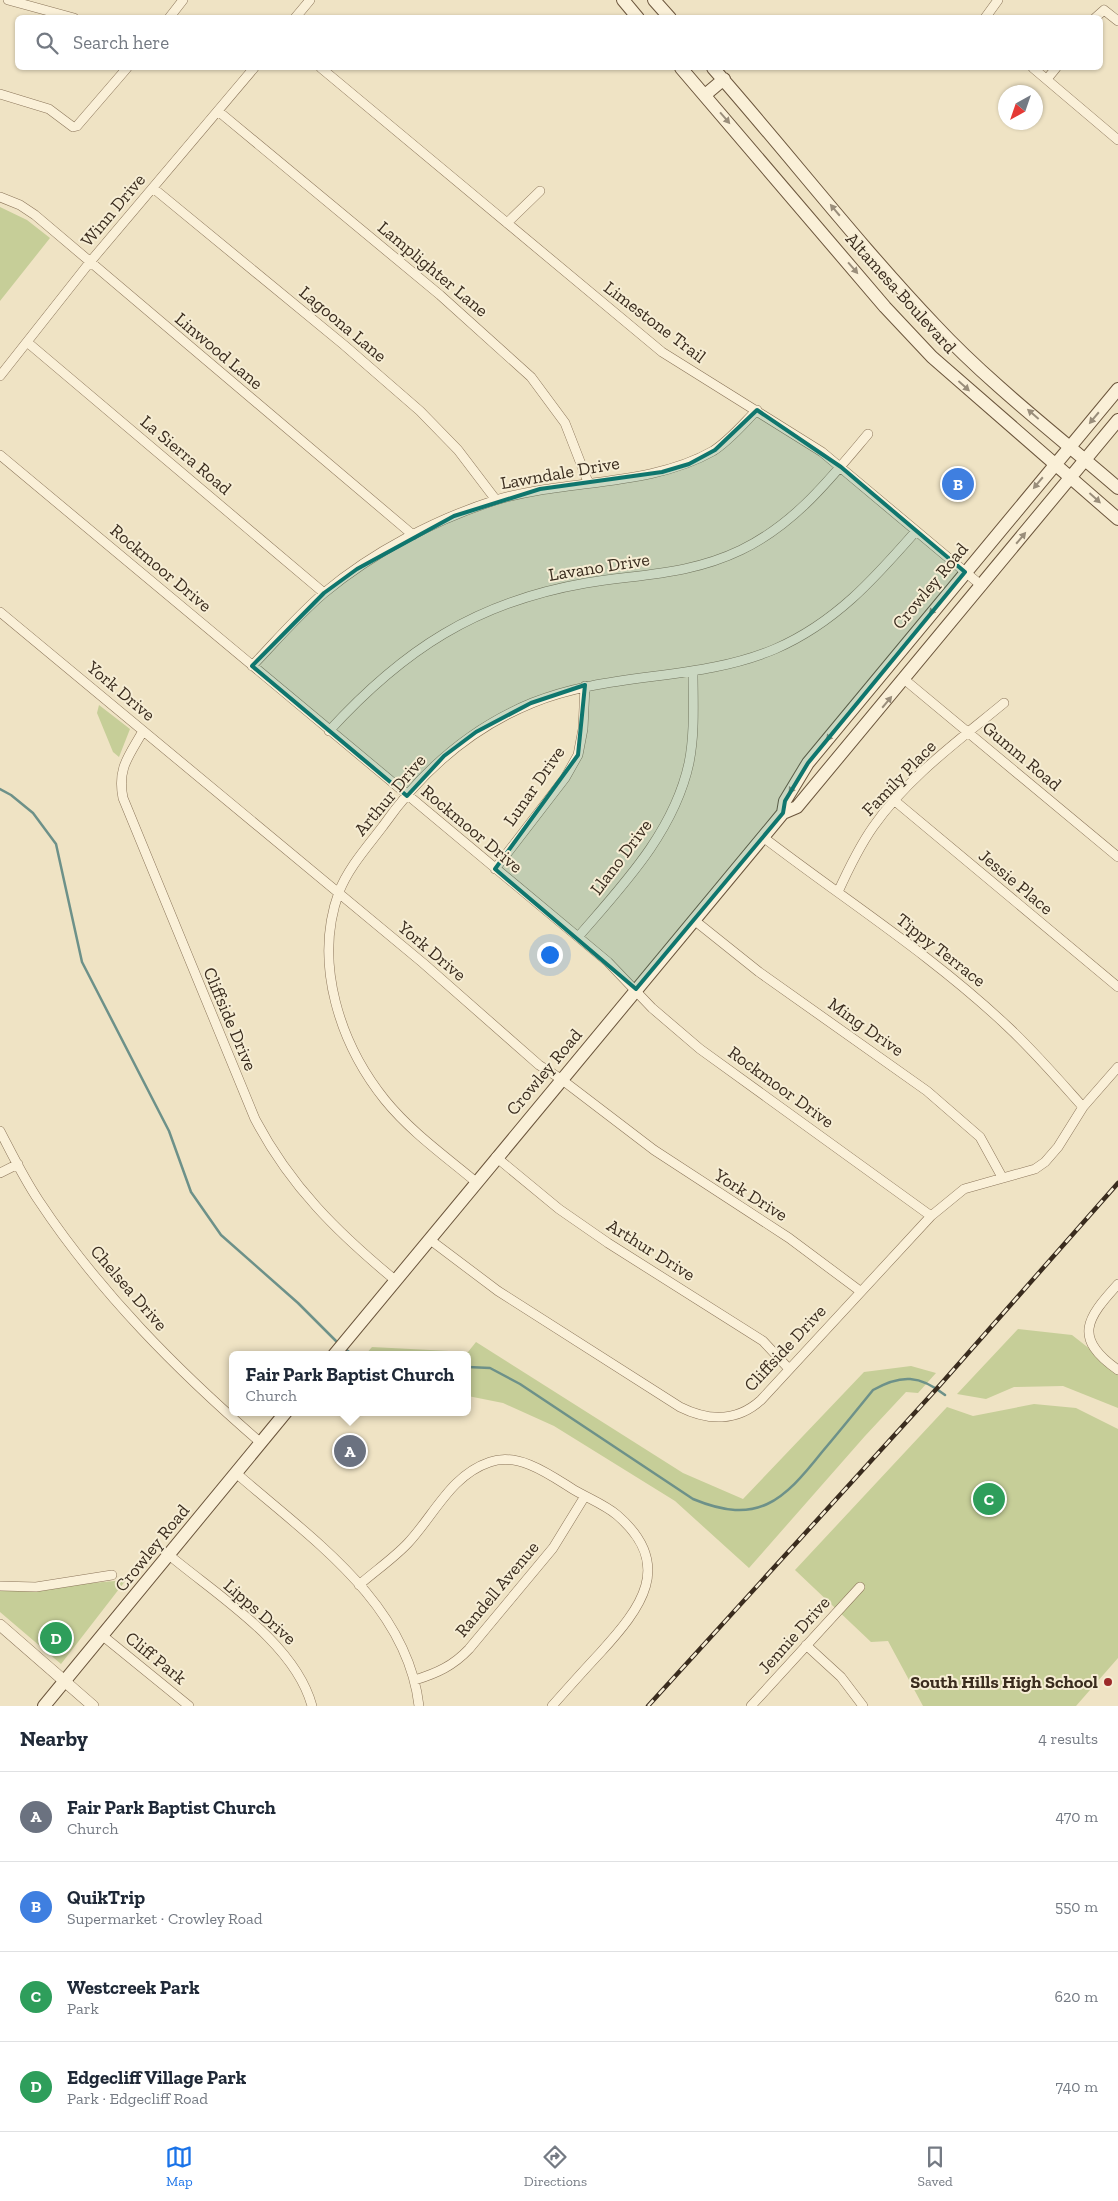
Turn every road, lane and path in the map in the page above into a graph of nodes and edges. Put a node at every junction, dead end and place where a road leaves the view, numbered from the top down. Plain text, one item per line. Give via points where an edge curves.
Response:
1 (8, 0) edge
2 (184, 0) edge
3 (310, 0) edge
4 (623, 0) edge
5 (654, 0) edge
6 (998, 0) edge
7 (63, 15) edge
8 (172, 15) edge
9 (298, 15) edge
10 (636, 15) edge
11 (667, 15) edge
12 (988, 15) edge
13 (1098, 15) edge
14 (1118, 20) edge
15 (125, 70) edge
16 (252, 70) edge
17 (323, 70) edge
18 (684, 70) edge
19 (715, 70) edge
20 (1035, 70) edge
21 (1054, 70) edge
22 (724, 79) junction
23 (1047, 80) junction
24 (0, 94) edge
25 (706, 95) junction
26 (218, 111) junction
27 (1118, 140) edge
28 (153, 188) junction
29 (540, 191) dead end
30 (0, 197) edge
31 (507, 224) junction
32 (90, 262) junction
33 (933, 323) junction
34 (916, 339) junction
35 (27, 342) junction
36 (0, 376) edge
37 (1118, 389) edge
38 (757, 410) junction
39 (1118, 420) edge
40 (868, 434) dead end
41 (1070, 446) junction
42 (0, 455) edge
43 (1086, 460) junction
44 (1055, 464) junction
45 (841, 466) junction
46 (1071, 478) junction
47 (588, 482) junction
48 (1118, 488) edge
49 (496, 500) junction
50 (1118, 519) edge
51 (916, 531) junction
52 (413, 535) junction
53 (965, 572) junction
54 (982, 586) junction
55 (324, 593) junction
56 (0, 612) edge
57 (252, 666) junction
58 (693, 671) junction
59 (905, 680) junction
60 (585, 686) junction
61 (1004, 703) dead end
62 (329, 731) junction
63 (143, 732) junction
64 (968, 732) junction
65 (407, 796) junction
66 (895, 801) junction
67 (783, 813) junction
68 (763, 837) junction
69 (1118, 857) edge
70 (495, 869) junction
71 (838, 892) junction
72 (338, 893) junction
73 (694, 920) junction
74 (578, 937) junction
75 (1118, 986) edge
76 (636, 989) junction
77 (1118, 1067) edge
78 (561, 1079) junction
79 (1082, 1107) junction
80 (0, 1131) edge
81 (496, 1157) junction
82 (18, 1164) junction
83 (0, 1173) edge
84 (1002, 1177) junction
85 (476, 1182) junction
86 (931, 1216) junction
87 (429, 1239) junction
88 (395, 1280) junction
89 (1118, 1284) edge
90 (860, 1292) junction
91 (337, 1351) edge
92 (789, 1369) junction
93 (1118, 1370) edge
94 (229, 1416) edge
95 (229, 1416) edge
96 (283, 1416) edge
97 (261, 1443) junction
98 (236, 1473) junction
99 (585, 1496) junction
100 (169, 1555) junction
101 (112, 1575) dead end
102 (359, 1585) junction
103 (0, 1586) edge
104 (860, 1586) dead end
105 (0, 1626) edge
106 (103, 1636) junction
107 (806, 1646) junction
108 (415, 1680) junction
109 (65, 1682) junction
110 (44, 1706) edge
111 (93, 1706) edge
112 (189, 1706) edge
113 (312, 1706) edge
114 (420, 1706) edge
115 (552, 1706) edge
116 (751, 1706) edge
117 (863, 1706) edge

1 - 7 street
2 - 8 street
3 - 9 street
4 - 10 main road
5 - 11 main road
6 - 12 street
13 - 14 street via 1104,10
15 - 24 street via 78,126 73,127 49,109
16 - 26 street, Winn Drive
17 - 31 street, Limestone Trail
18 - 25 main road, Altamesa Boulevard
19 - 22 main road, Altamesa Boulevard
20 - 23 street
21 - 23 street
22 - 25 main road
33 -> 22 main road, Altamesa Boulevard via 896,284
23 - 27 street
25 -> 34 main road, Altamesa Boulevard
26 - 28 street, Winn Drive
26 - 47 street, Lamplighter Lane via 440,295 531,377 566,423
28 - 32 street, Winn Drive
28 - 49 street, Lagoona Lane via 344,344 420,411 458,450
29 - 31 street
30 - 32 street, Linwood Lane via 20,205
31 - 38 street, Limestone Trail via 662,352
32 - 35 street, Winn Drive
32 - 52 street, Linwood Lane
33 - 34 main road
41 -> 33 main road, Altamesa Boulevard
34 -> 44 main road, Altamesa Boulevard
35 - 36 street, Winn Drive
35 - 55 street, La Sierra Road
37 -> 41 main road, Crowley Road
38 - 45 street, Limestone Trail
38 - 47 street, Lawndale Drive via 715,450 689,464 662,472
39 - 43 main road, Crowley Road
40 - 45 street, Lavano Drive
41 - 43 main road, Altamesa Boulevard
41 - 44 main road, Crowley Road
42 - 57 street, Rockmoor Drive
43 - 46 main road, Crowley Road
43 - 48 main road, Altamesa Boulevard
44 - 46 main road, Altamesa Boulevard
44 -> 53 main road, Crowley Road
45 - 51 street, Limestone Trail
45 - 62 street, Lavano Drive via 805,506 781,526 741,550 701,566 552,590 509,602 474,617 398,664 357,699
46 -> 50 main road, Altamesa Boulevard
54 -> 46 main road, Crowley Road
47 - 49 street, Lawndale Drive
49 - 52 street, Lawndale Drive
51 - 53 street, Limestone Trail
51 - 58 street, Arthur Drive via 866,587 816,625 774,649 734,663
52 - 55 street, Lawndale Drive via 357,568
53 - 54 street, Limestone Trail
53 -> 67 main road, Crowley Road via 808,763 785,801
54 - 59 main road, Crowley Road
55 - 57 street, Lawndale Drive
56 - 63 street, York Drive
57 - 62 street, Rockmoor Drive
58 - 60 street, Arthur Drive
58 - 74 street, Llano Drive via 693,728 689,761 670,817 649,852
59 - 64 street, Gumm Road
67 -> 59 main road, Crowley Road via 797,807
60 - 65 street, Arthur Drive via 531,703 476,732 444,756
60 - 70 street, Lunar Drive via 578,755 565,778
61 - 64 street, Family Place
62 - 65 street, Rockmoor Drive
63 - 72 street, York Drive
63 - 88 street, Cliffside Drive via 120,780 123,798 255,1119 280,1162 310,1202 355,1247
64 - 66 street, Family Place via 918,775
64 - 69 street, Gumm Road
65 - 70 street, Rockmoor Drive
65 - 72 street, Arthur Drive via 351,870
66 - 71 street, Family Place via 873,827
66 - 75 street, Jessie Place
67 - 68 main road, Crowley Road
68 - 71 street, Tippy Terrace
68 - 73 main road, Crowley Road
70 - 74 street, Rockmoor Drive
71 - 79 street, Tippy Terrace via 906,942 1007,1025
72 - 78 street, York Drive via 539,1065
72 - 85 street, Arthur Drive via 328,940 330,967 336,1003 352,1048 391,1106
73 - 76 main road, Crowley Road
73 - 84 street, Ming Drive via 759,972 928,1091 962,1119 980,1137
74 - 76 street, Rockmoor Drive
76 - 78 main road, Crowley Road
76 - 86 street, Rockmoor Drive via 652,1008 700,1049
77 - 79 street, Cliffside Drive
78 - 81 main road, Crowley Road
78 - 90 street, York Drive via 662,1155 789,1238
79 - 84 street, Cliffside Drive via 1045,1162 1035,1169
80 - 82 street, Chelsea Drive
81 - 85 main road, Crowley Road
81 - 92 street, Arthur Drive via 575,1220 763,1341
82 - 83 street
82 - 95 street, Chelsea Drive via 58,1227 119,1306
84 - 86 street, Cliffside Drive via 964,1189
85 - 87 main road, Crowley Road
86 - 90 street, Cliffside Drive
87 - 88 main road, Crowley Road
87 - 92 street, Cliffside Drive via 498,1291 692,1413 722,1418 745,1412 761,1400
88 - 91 main road, Crowley Road
89 - 93 street via 1095,1309 1089,1321 1089,1335 1094,1348
90 - 92 street, Cliffside Drive
94 - 97 street, Chelsea Drive
96 - 97 main road, Crowley Road
97 - 98 main road, Crowley Road
98 - 100 main road, Crowley Road
98 - 102 street
99 - 102 street via 529,1465 510,1460 492,1461 464,1475 408,1543
99 - 108 street, Randell Avenue via 553,1548 469,1649 439,1672
99 - 115 street via 627,1524 644,1550 648,1578 643,1598 632,1616
100 - 106 main road, Crowley Road
100 - 113 street, Lipps Drive via 283,1650 303,1680
101 - 103 street via 36,1587
102 - 108 street via 396,1634
104 - 107 street, Jennie Drive
105 - 109 street
106 - 109 main road, Crowley Road
106 - 112 street, Cliff Park
107 - 116 street, Jennie Drive
107 - 117 street via 841,1677
108 - 114 street
109 - 110 main road, Crowley Road
109 - 111 street

